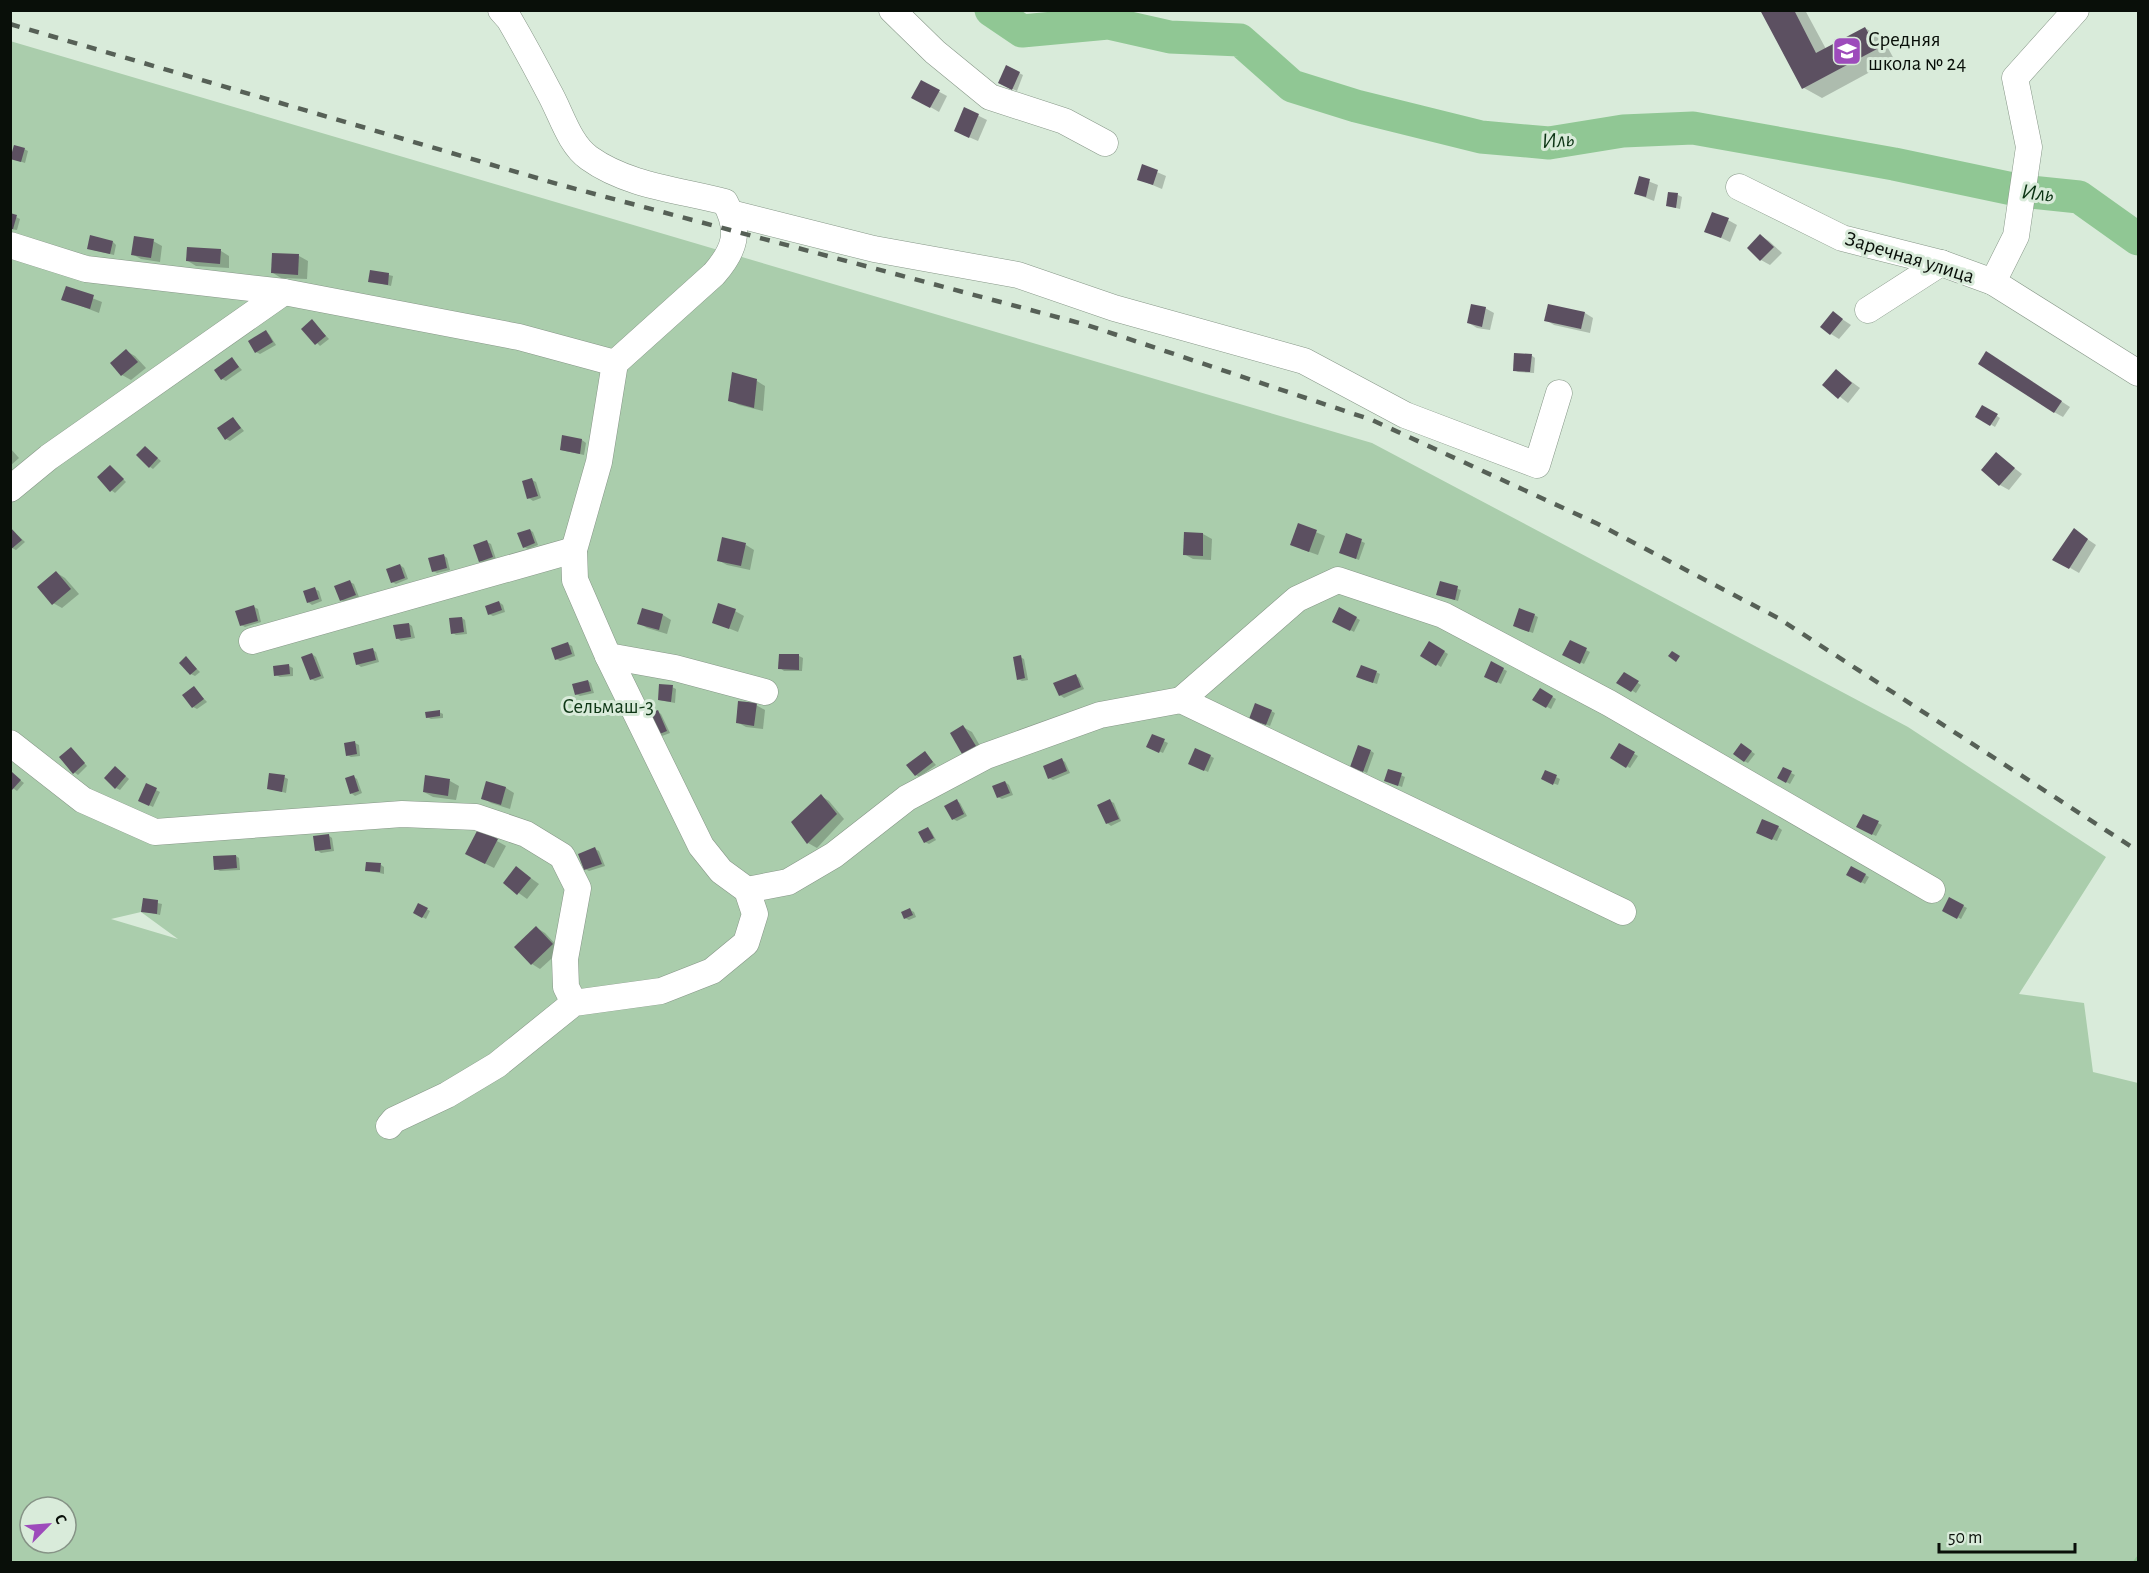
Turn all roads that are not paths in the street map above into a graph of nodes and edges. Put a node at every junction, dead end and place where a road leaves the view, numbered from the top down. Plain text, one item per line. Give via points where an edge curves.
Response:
1 (501, 10) edge
2 (892, 10) edge
3 (2076, 10) edge
4 (1105, 142) dead end
5 (1739, 187) dead end
6 (731, 213) junction
7 (10, 245) edge
8 (1941, 263) junction
9 (1993, 282) junction
10 (284, 292) junction
11 (1868, 310) dead end
12 (615, 363) junction
13 (2139, 373) edge
14 (1559, 393) dead end
15 (10, 489) edge
16 (574, 550) junction
17 (252, 640) dead end
18 (608, 656) junction
19 (765, 692) dead end
20 (1181, 700) junction
21 (10, 743) edge
22 (747, 890) junction
23 (1932, 890) dead end
24 (1623, 912) dead end
25 (574, 1003) junction
26 (388, 1126) dead end

1 - 6 street via 551,94 566,130 587,157 641,182 725,202
2 - 4 street via 990,97 1065,121
3 - 9 street via 2015,78 2029,147 2016,236
5 - 8 street, Заречная улица via 1842,238
6 - 12 street via 735,233 727,258
6 - 14 street via 874,249 1018,275 1114,308 1304,361 1405,415 1537,465
7 - 10 street via 86,269
8 - 9 street, Заречная улица
8 - 11 street
9 - 13 street, Заречная улица
10 - 12 street via 519,337
10 - 15 street via 49,457
12 - 16 street via 599,462
16 - 17 street
16 - 18 street via 575,580
18 - 19 street via 675,668
18 - 22 street via 701,846 721,871
20 - 22 street via 1100,715 986,756 907,798 834,855 788,882
20 - 23 street via 1298,599 1338,580 1443,615 1610,703
20 - 24 street
21 - 25 street via 83,800 155,832 402,814 476,817 526,834 562,856 578,888 565,959 566,987
22 - 25 street via 755,914 746,943 712,971 661,991
25 - 26 street via 496,1065

